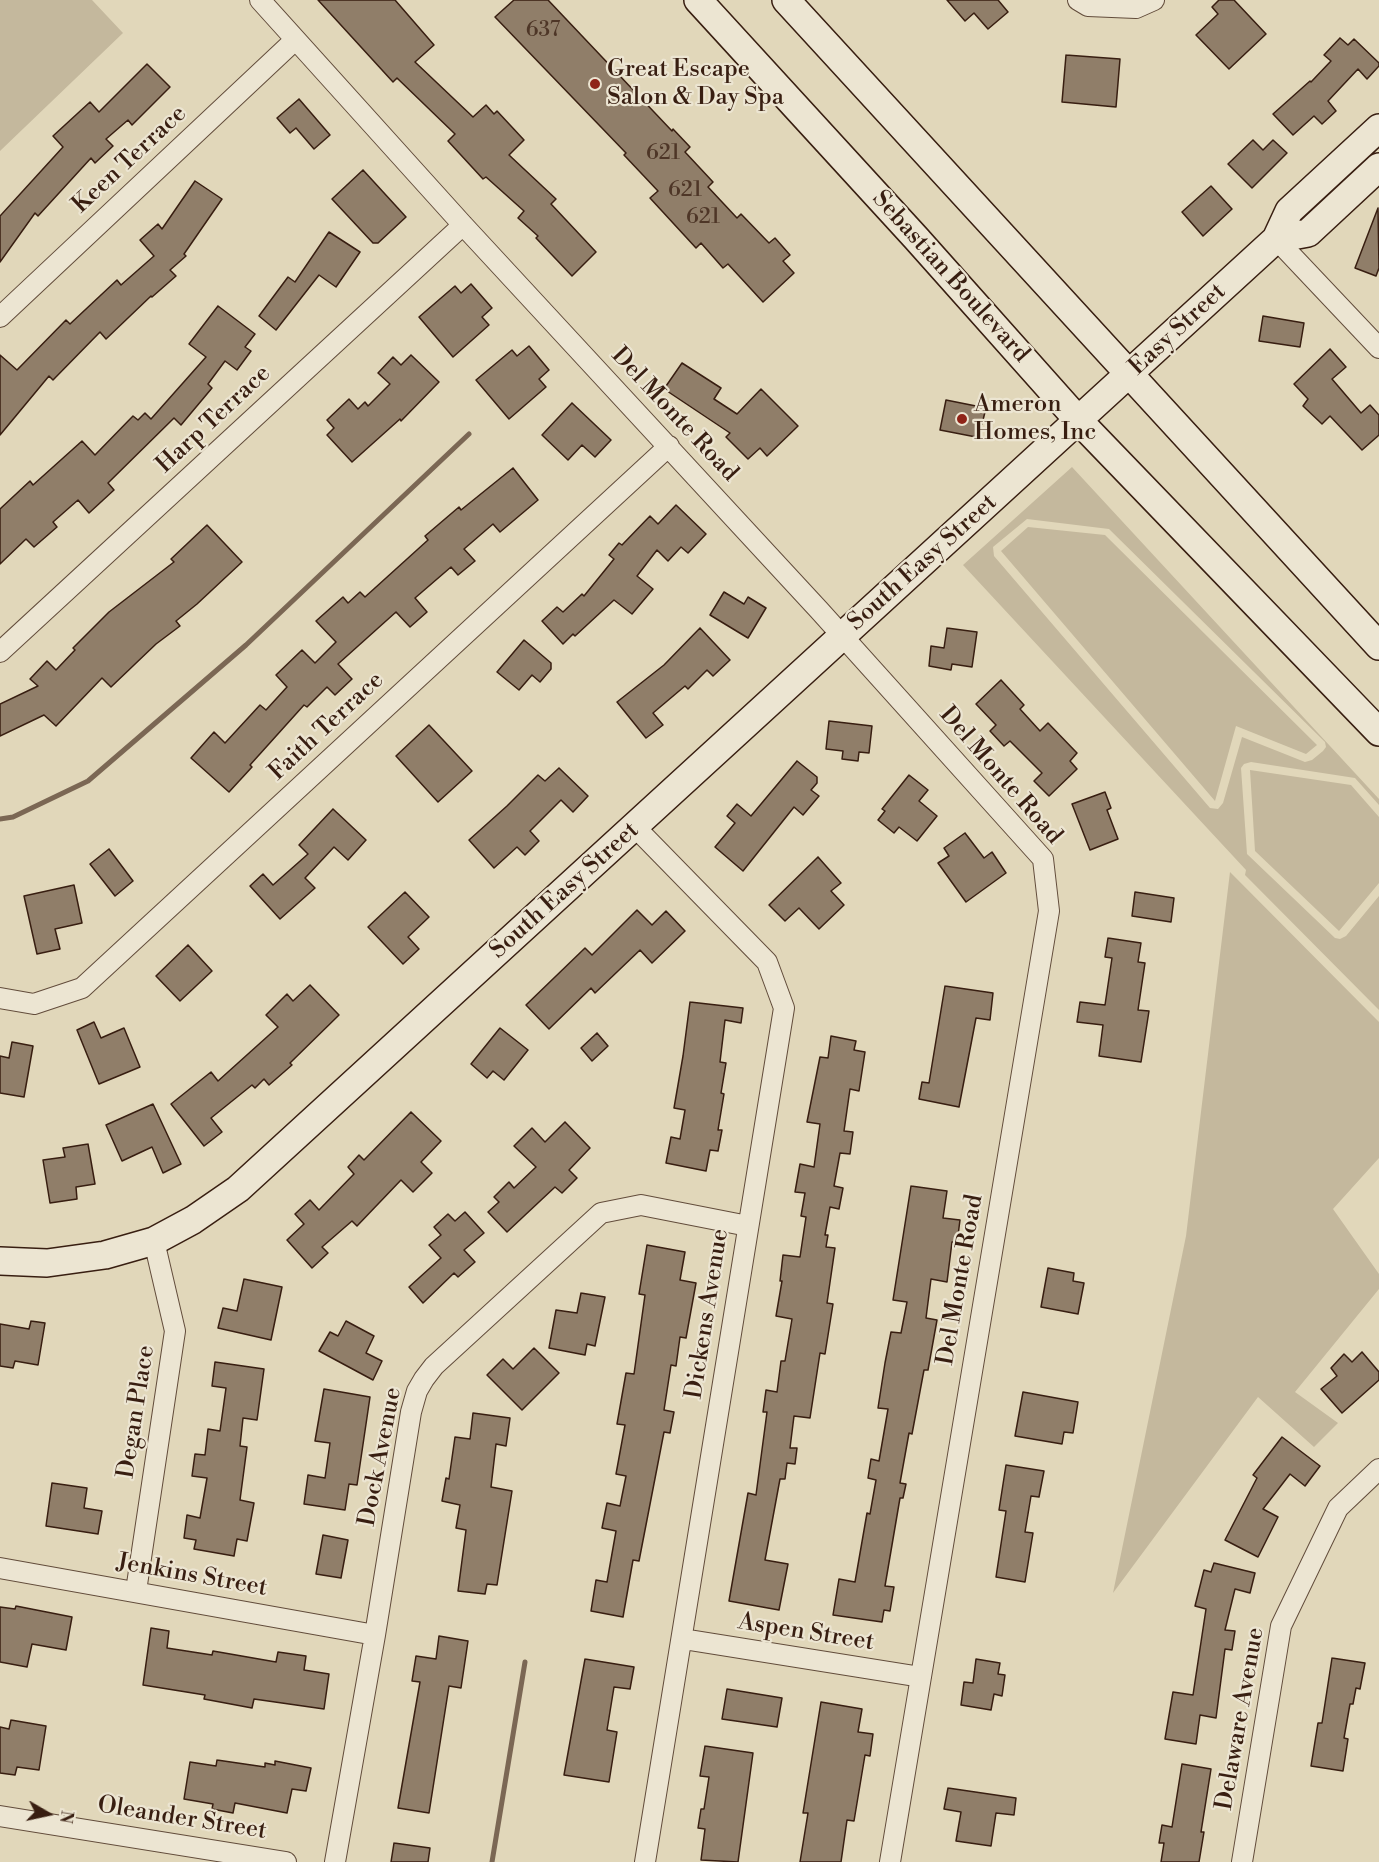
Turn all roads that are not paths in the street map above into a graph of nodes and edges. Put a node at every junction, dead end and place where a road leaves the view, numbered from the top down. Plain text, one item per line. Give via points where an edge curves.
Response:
1 (260, 0) edge
2 (698, 0) edge
3 (786, 0) edge
4 (1078, 0) edge
5 (1154, 0) edge
6 (296, 40) junction
7 (1379, 128) edge
8 (1379, 167) edge
9 (463, 225) junction
10 (1276, 239) junction
11 (0, 317) edge
12 (1379, 348) edge
13 (1129, 375) junction
14 (1079, 421) junction
15 (669, 446) junction
16 (842, 636) junction
17 (1379, 646) edge
18 (0, 652) edge
19 (1379, 732) edge
20 (635, 827) junction
21 (0, 998) edge
22 (748, 1226) junction
23 (154, 1241) junction
24 (0, 1261) edge
25 (1379, 1469) edge
26 (0, 1568) edge
27 (136, 1591) junction
28 (375, 1635) junction
29 (682, 1639) junction
30 (921, 1677) junction
31 (0, 1816) edge
32 (285, 1862) edge
33 (335, 1862) edge
34 (645, 1862) edge
35 (890, 1862) edge
36 (1242, 1862) edge

1 - 6 street, Del Monte Road
2 - 14 street, Sebastian Boulevard
3 - 13 street
4 - 5 street via 1088,6 1136,8
6 - 9 street, Del Monte Road
6 - 11 street, Keen Terrace
7 - 10 street, Easy Street via 1289,211
8 - 10 street via 1308,233
9 - 15 street, Del Monte Road
9 - 18 street, Harp Terrace
10 - 12 street
10 - 13 street, Easy Street
13 - 14 street, Easy Street
13 - 17 street
14 - 16 street, South Easy Street
14 - 19 street, Sebastian Boulevard
15 - 16 street, Del Monte Road
15 - 21 street, Faith Terrace via 82,988 34,1004
16 - 20 street, South Easy Street
16 - 30 street, Del Monte Road via 1043,859 1049,911
20 - 22 street, Dickens Avenue via 767,962 784,1008
20 - 23 street, South Easy Street via 238,1189
22 - 28 street, Dock Avenue via 641,1205 601,1212 434,1366 417,1391 411,1412
22 - 29 street, Dickens Avenue
23 - 24 street, South Easy Street via 105,1255 47,1263
23 - 27 street, Degan Place via 175,1330
25 - 36 street, Delaware Avenue via 1338,1508 1281,1626
26 - 27 street, Jenkins Street
27 - 28 street, Jenkins Street
28 - 33 street, Dock Avenue
29 - 30 street, Aspen Street
29 - 34 street, Dickens Avenue
30 - 35 street, Del Monte Road
31 - 32 street, Oleander Street

